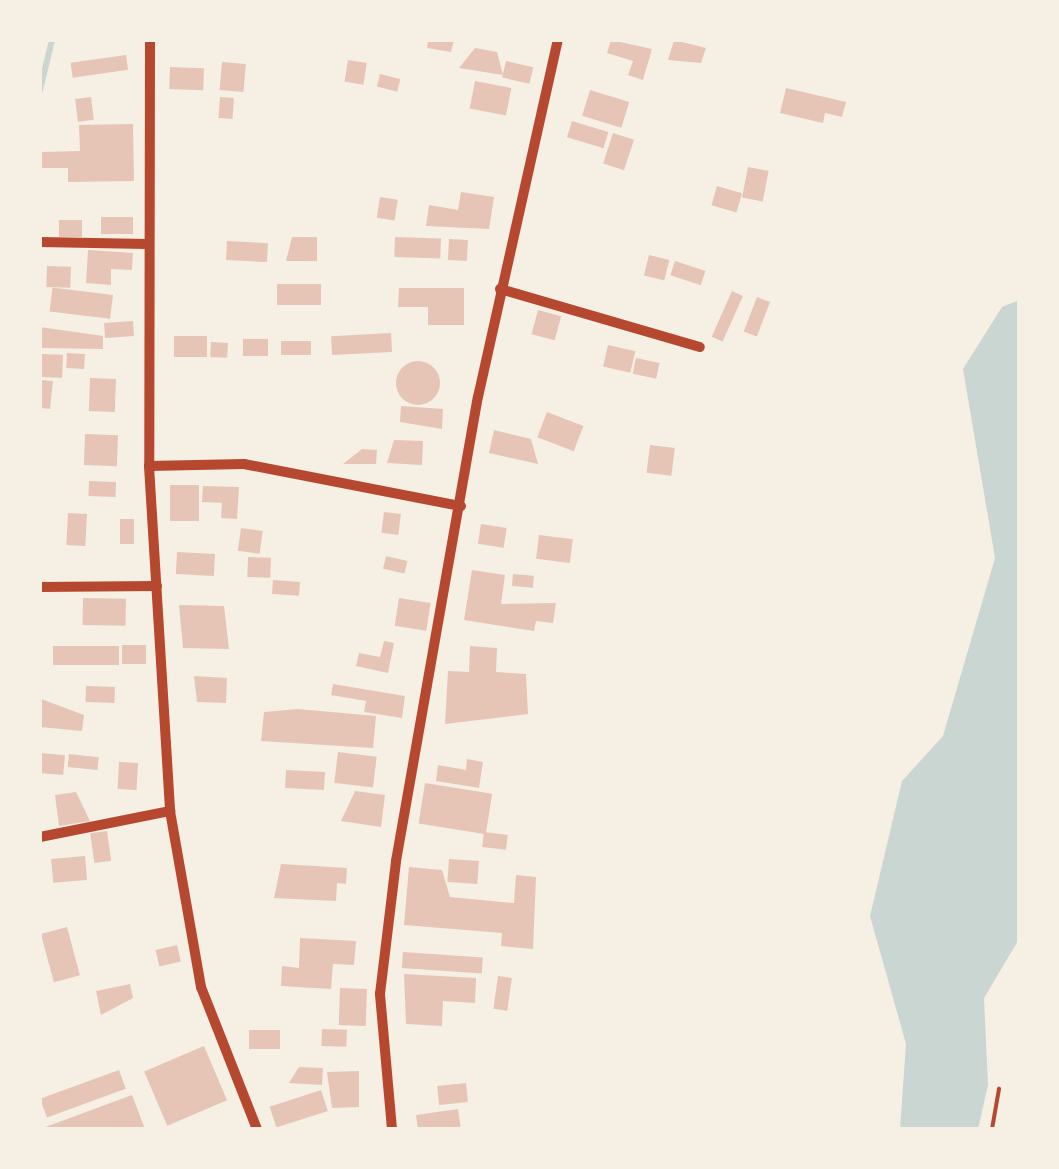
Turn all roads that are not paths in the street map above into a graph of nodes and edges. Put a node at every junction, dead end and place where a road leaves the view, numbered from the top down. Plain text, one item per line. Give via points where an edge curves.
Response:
1 (150, 40) edge
2 (558, 40) edge
3 (40, 242) edge
4 (147, 244) junction
5 (500, 289) junction
6 (700, 346) dead end
7 (149, 466) junction
8 (461, 506) junction
9 (157, 586) junction
10 (40, 587) edge
11 (170, 810) junction
12 (40, 836) edge
13 (256, 1129) edge
14 (392, 1129) edge

1 - 4 street
2 - 5 street
3 - 4 street
4 - 7 street
5 - 6 street
5 - 8 street
7 - 8 street via 244,464
7 - 9 street
8 - 14 street via 388,920 380,1069
9 - 10 street
9 - 11 street
11 - 12 street
11 - 13 street via 201,987

